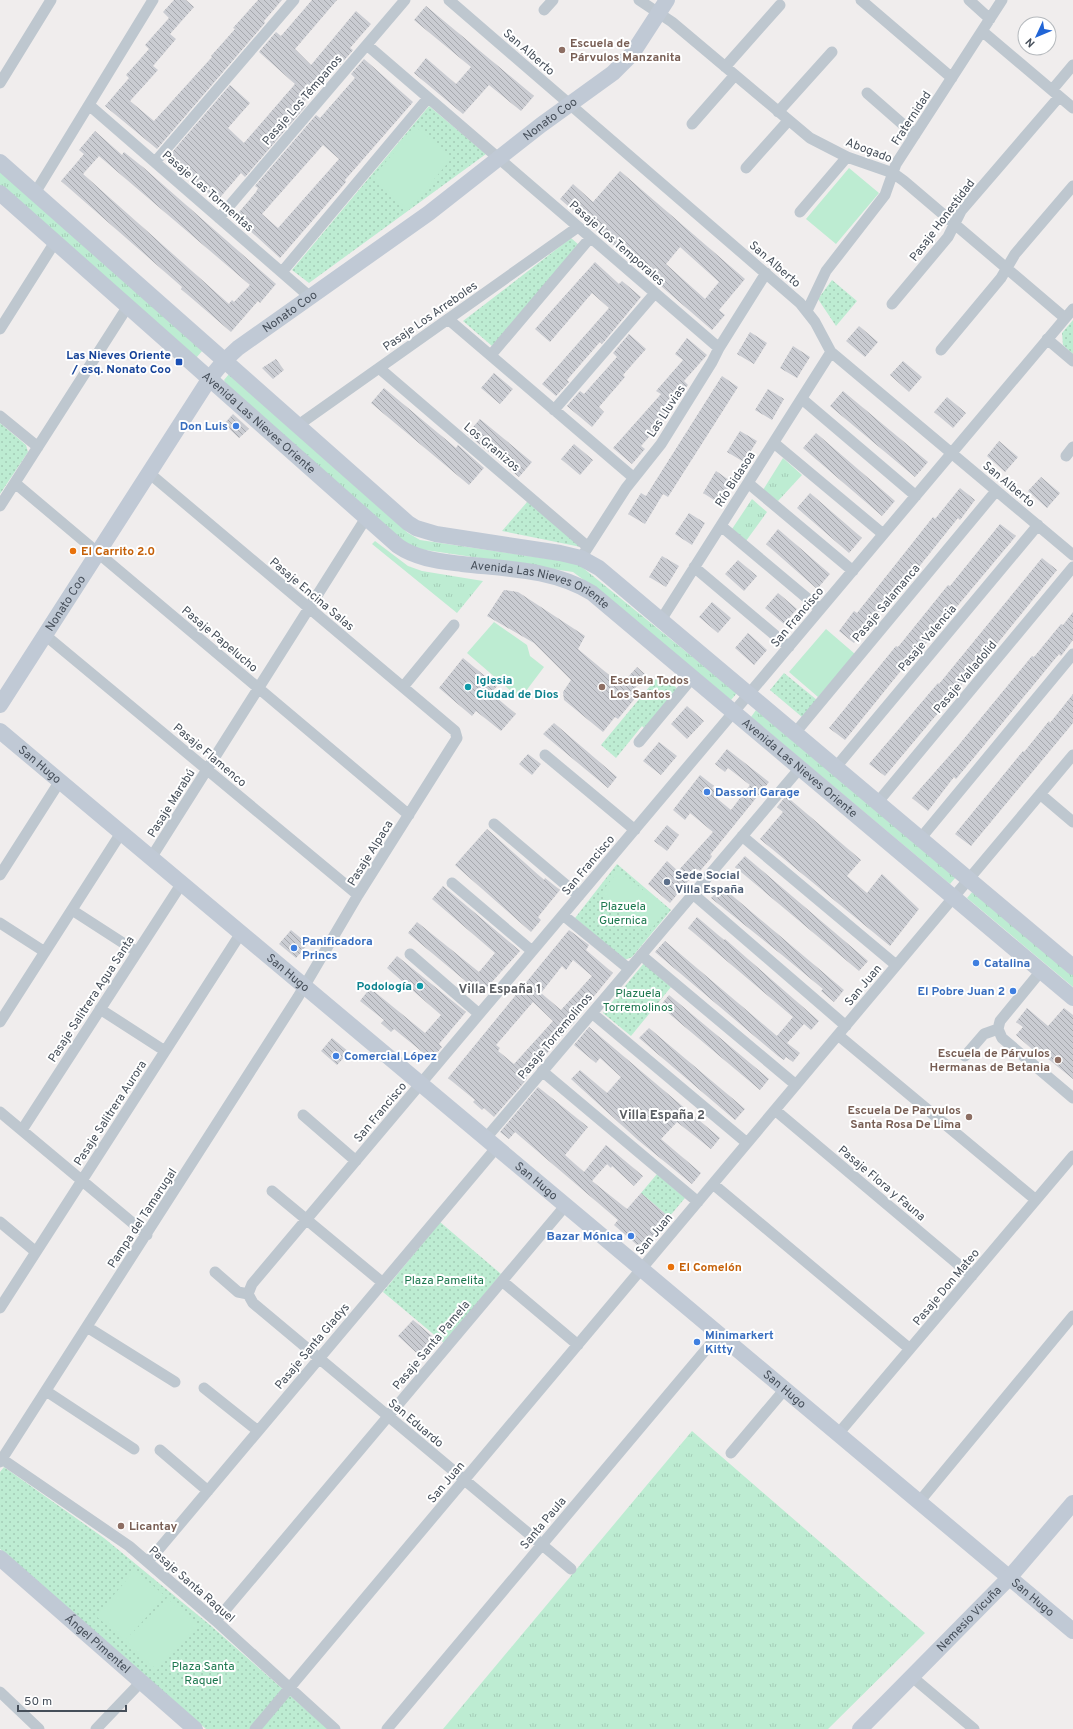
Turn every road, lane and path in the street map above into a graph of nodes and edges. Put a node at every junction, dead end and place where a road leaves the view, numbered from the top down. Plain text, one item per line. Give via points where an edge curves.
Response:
1 (51, 0) edge
2 (153, 0) edge
3 (294, 0) edge
4 (405, 0) edge
5 (449, 0) edge
6 (553, 0) edge
7 (639, 0) edge
8 (861, 0) edge
9 (969, 0) edge
10 (1002, 0) edge
11 (780, 5) dead end
12 (663, 7) edge
13 (544, 10) dead end
14 (990, 19) junction
15 (982, 31) junction
16 (367, 45) junction
17 (832, 52) dead end
18 (1073, 65) edge
19 (725, 67) junction
20 (735, 75) junction
21 (952, 78) junction
22 (0, 83) edge
23 (867, 93) dead end
24 (1056, 93) junction
25 (428, 98) junction
26 (570, 104) junction
27 (89, 105) junction
28 (1073, 108) edge
29 (778, 112) junction
30 (788, 121) junction
31 (692, 124) dead end
32 (915, 135) junction
33 (847, 157) junction
34 (498, 159) junction
35 (0, 162) edge
36 (155, 162) junction
37 (746, 168) dead end
38 (893, 173) junction
39 (1073, 186) edge
40 (35, 193) junction
41 (0, 194) edge
42 (800, 212) dead end
43 (219, 218) junction
44 (954, 224) junction
45 (578, 227) junction
46 (590, 238) junction
47 (55, 242) junction
48 (1007, 268) junction
49 (282, 272) junction
50 (766, 273) junction
51 (655, 293) junction
52 (309, 296) junction
53 (892, 304) dead end
54 (128, 306) junction
55 (1073, 309) edge
56 (807, 311) junction
57 (448, 318) junction
58 (1065, 318) junction
59 (0, 329) edge
60 (1048, 339) junction
61 (718, 348) junction
62 (941, 350) dead end
63 (831, 352) junction
64 (491, 355) junction
65 (224, 361) junction
66 (1073, 361) edge
67 (379, 368) junction
68 (210, 378) junction
69 (802, 399) junction
70 (554, 410) junction
71 (0, 416) edge
72 (297, 426) junction
73 (774, 443) junction
74 (38, 447) junction
75 (952, 453) junction
76 (149, 474) junction
77 (634, 478) junction
78 (15, 483) junction
79 (748, 483) junction
80 (996, 491) junction
81 (916, 496) junction
82 (0, 506) edge
83 (366, 518) junction
84 (1038, 525) junction
85 (721, 526) junction
86 (883, 534) junction
87 (98, 553) junction
88 (585, 553) junction
89 (1073, 555) edge
90 (694, 567) junction
91 (1073, 568) edge
92 (853, 570) junction
93 (309, 608) junction
94 (820, 609) junction
95 (661, 620) junction
96 (454, 625) dead end
97 (45, 635) junction
98 (789, 647) junction
99 (1073, 654) edge
100 (693, 677) junction
101 (258, 688) junction
102 (403, 688) junction
103 (749, 694) junction
104 (0, 705) edge
105 (734, 712) junction
106 (0, 731) edge
107 (795, 733) junction
108 (458, 735) joint
109 (639, 742) dead end
110 (545, 755) dead end
111 (1073, 755) edge
112 (836, 767) junction
113 (800, 768) junction
114 (207, 769) junction
115 (60, 781) junction
116 (1040, 794) junction
117 (877, 803) junction
118 (409, 815) junction
119 (1073, 822) edge
120 (494, 824) dead end
121 (635, 830) junction
122 (121, 832) junction
123 (742, 836) junction
124 (920, 839) junction
125 (151, 858) junction
126 (0, 875) edge
127 (968, 879) junction
128 (182, 883) junction
129 (452, 883) dead end
130 (693, 894) junction
131 (358, 895) junction
132 (579, 896) junction
133 (953, 897) junction
134 (72, 910) junction
135 (563, 915) junction
136 (0, 923) edge
137 (241, 933) junction
138 (532, 951) junction
139 (45, 952) junction
140 (137, 952) junction
141 (410, 954) dead end
142 (641, 954) junction
143 (896, 966) junction
144 (1073, 967) edge
145 (629, 969) junction
146 (1041, 971) junction
147 (304, 986) junction
148 (1073, 998) edge
149 (100, 1009) junction
150 (592, 1013) junction
151 (479, 1014) junction
152 (0, 1022) edge
153 (846, 1026) junction
154 (998, 1029) junction
155 (838, 1036) junction
156 (165, 1051) junction
157 (965, 1056) dead end
158 (542, 1071) junction
159 (421, 1083) junction
160 (796, 1085) junction
161 (1073, 1098) edge
162 (775, 1110) junction
163 (0, 1112) edge
164 (303, 1115) dead end
165 (22, 1130) junction
166 (492, 1143) junction
167 (747, 1143) junction
168 (1073, 1156) edge
169 (356, 1161) junction
170 (82, 1180) junction
171 (713, 1184) junction
172 (272, 1191) dead end
173 (1036, 1200) junction
174 (698, 1202) junction
175 (566, 1205) junction
176 (307, 1219) junction
177 (0, 1222) edge
178 (147, 1235) junction
179 (36, 1252) junction
180 (642, 1269) junction
181 (215, 1272) dead end
182 (972, 1276) junction
183 (502, 1281) junction
184 (383, 1283) junction
185 (248, 1294) junction
186 (0, 1308) edge
187 (1073, 1316) edge
188 (87, 1327) junction
189 (719, 1334) junction
190 (578, 1345) junction
191 (910, 1349) junction
192 (319, 1358) junction
193 (175, 1382) dead end
194 (204, 1388) dead end
195 (785, 1389) junction
196 (46, 1392) junction
197 (388, 1416) junction
198 (258, 1431) junction
199 (838, 1434) junction
200 (134, 1449) dead end
201 (160, 1450) dead end
202 (731, 1453) dead end
203 (1, 1460) edge
204 (465, 1480) junction
205 (208, 1491) junction
206 (919, 1502) junction
207 (1073, 1502) edge
208 (542, 1545) junction
209 (0, 1558) edge
210 (148, 1562) junction
211 (571, 1569) dead end
212 (1009, 1578) junction
213 (216, 1620) junction
214 (1073, 1631) edge
215 (911, 1676) junction
216 (141, 1682) junction
217 (289, 1688) junction
218 (0, 1692) edge
219 (39, 1729) edge
220 (96, 1729) edge
221 (195, 1729) edge
222 (255, 1729) edge
223 (335, 1729) edge
224 (387, 1729) edge
225 (860, 1729) edge
226 (974, 1729) edge

1 - 22 street
2 - 27 street
3 - 36 street
4 - 16 street, Pasaje Los Témpanos
5 - 26 street, San Alberto
6 - 13 street
7 - 12 street, Abogado
8 - 21 street
9 - 14 street
10 - 14 street, Fraternidad
11 - 19 street
12 - 19 street, Abogado via 672,22
12 - 26 street, Nonato Coo via 623,64
14 - 15 street, Fraternidad
15 - 21 street, Fraternidad
15 - 24 street
16 - 25 street, Pasaje Los Temporales
16 - 43 street, Pasaje Los Témpanos
17 - 29 street
18 - 24 street, Pasaje Honestidad
19 - 20 street, Abogado
20 - 29 street, Abogado
20 - 31 street
21 - 32 street, Fraternidad
23 - 32 street
24 - 28 street
24 - 44 street, Pasaje Honestidad via 961,211
25 - 34 street, Pasaje Los Temporales
25 - 49 street
26 - 34 street, Nonato Coo
26 - 50 street, San Alberto
27 - 36 street, Pasaje Las Tormentas
27 - 40 street
29 - 30 street, Abogado
30 - 33 street, Abogado via 810,138
30 - 37 street
32 - 38 street, Fraternidad
33 - 38 street, Abogado
33 - 42 street
34 - 45 street, Pasaje Los Temporales
34 - 52 street, Nonato Coo
35 - 40 street, Avenida Las Nieves Oriente
36 - 43 street, Pasaje Las Tormentas
38 - 44 street, Abogado
38 - 56 street, Fraternidad via 885,195 826,271
39 - 48 street via 1015,254
40 - 65 street, Avenida Las Nieves Oriente
41 - 47 street, Avenida Las Nieves Oriente
43 - 49 street, Pasaje Las Tormentas
44 - 48 street, Abogado
44 - 53 street, Pasaje Honestidad via 948,237
45 - 46 street, Pasaje Los Temporales
45 - 57 street, Pasaje Los Arreboles
46 - 51 street, Pasaje Los Temporales
46 - 64 street
47 - 54 street, Avenida Las Nieves Oriente
47 - 59 street
48 - 58 street, Abogado
48 - 62 street
49 - 52 street, Pasaje Las Tormentas
50 - 56 street, San Alberto
50 - 61 street, Las Lluvias
51 - 61 street, Pasaje Los Temporales
51 - 70 street
52 - 65 street, Nonato Coo
54 - 68 street, Avenida Las Nieves Oriente
54 - 74 street
55 - 58 street, San Francisco
56 - 63 street, San Alberto
57 - 64 street
57 - 67 street, Pasaje Los Arreboles
58 - 60 street, San Francisco
60 - 66 street
60 - 75 street, San Francisco
61 - 77 street, Las Lluvias via 712,362 660,444
63 - 69 street, Río Bidasoa
63 - 75 street, San Alberto
64 - 70 street
65 - 68 street, Nonato Coo
65 - 72 street, Avenida Las Nieves Oriente
67 - 72 street, Pasaje Los Arreboles
67 - 88 street, Los Granizos
68 - 76 street, Nonato Coo
68 - 83 street, Avenida Las Nieves Oriente
69 - 73 street, Río Bidasoa
69 - 81 street
70 - 77 street
71 - 74 street
72 - 88 street, Avenida Las Nieves Oriente via 416,528 436,534 560,553
73 - 79 street, Río Bidasoa
73 - 86 street
74 - 78 street
75 - 80 street, San Alberto
75 - 81 street, San Francisco
76 - 87 street, Nonato Coo
76 - 93 street, Pasaje Encina Salas
77 - 88 street, Las Lluvias
78 - 82 street
78 - 87 street, Pasaje Papelucho
79 - 85 street, Río Bidasoa
79 - 92 street
80 - 84 street, San Alberto
80 - 107 street, Pasaje Salamanca
81 - 86 street, San Francisco
83 - 93 street, Pasaje Marabú
83 - 100 street, Avenida Las Nieves Oriente via 398,546 423,558 550,575 572,582 600,600
84 - 89 street, San Alberto
84 - 112 street, Pasaje Valencia
85 - 90 street, Río Bidasoa
85 - 94 street
86 - 92 street, San Francisco
87 - 97 street, Nonato Coo
87 - 101 street, Pasaje Papelucho
88 - 95 street, Avenida Las Nieves Oriente
90 - 95 street, Río Bidasoa
90 - 98 street
91 - 117 street, Pasaje Valladolid
92 - 94 street, San Francisco
93 - 101 street, Pasaje Marabú
93 - 102 street, Pasaje Encina Salas
94 - 98 street, San Francisco
95 - 103 street, Avenida Las Nieves Oriente
96 - 102 street
97 - 104 street, Nonato Coo
97 - 114 street, Pasaje Flamenco
98 - 103 street, San Francisco
99 - 124 street
100 - 105 street, Avenida Las Nieves Oriente
100 - 109 street
101 - 114 street, Pasaje Marabú
101 - 118 street, Pasaje Papelucho
102 - 108 street, Pasaje Encina Salas
103 - 105 street, San Francisco
103 - 107 street, Avenida Las Nieves Oriente
105 - 113 street, Avenida Las Nieves Oriente
105 - 121 street, San Francisco
106 - 115 street, San Hugo
107 - 112 street, Avenida Las Nieves Oriente
108 - 118 street, Pasaje Alpaca
110 - 121 street
111 - 116 street, San Juan
112 - 117 street, Avenida Las Nieves Oriente
113 - 123 street, Pasaje Torremolinos
113 - 133 street, Avenida Las Nieves Oriente
114 - 125 street, Pasaje Marabú
114 - 131 street, Pasaje Flamenco
115 - 122 street, San Hugo
115 - 126 street
116 - 119 street
116 - 127 street, San Juan
117 - 124 street, Avenida Las Nieves Oriente
118 - 131 street, Pasaje Alpaca
120 - 132 street
121 - 132 street, San Francisco
122 - 125 street, San Hugo
122 - 134 street
123 - 130 street, Pasaje Torremolinos
123 - 143 street
124 - 127 street, Avenida Las Nieves Oriente
125 - 128 street, San Hugo
127 - 133 street, San Juan
127 - 144 street, Avenida Las Nieves Oriente
128 - 137 street, San Hugo
128 - 140 street, Pasaje Salitrera Agua Santa
129 - 138 street
130 - 142 street, Pasaje Torremolinos
130 - 153 street
131 - 147 street, Pasaje Alpaca
132 - 135 street, San Francisco
133 - 143 street, San Juan
133 - 146 street, Avenida Las Nieves Oriente
134 - 139 street
134 - 140 street
135 - 138 street, San Francisco
135 - 145 street
136 - 139 street
137 - 147 street, San Hugo
137 - 156 street, Pasaje Salitrera Aurora
138 - 151 street, San Francisco
139 - 152 street
140 - 149 street, Pasaje Salitrera Agua Santa
141 - 151 street
142 - 145 street, Pasaje Torremolinos
142 - 160 street
143 - 153 street, San Juan
145 - 150 street, Pasaje Torremolinos
146 - 148 street, Avenida Las Nieves Oriente
146 - 154 street via 1000,1021
147 - 159 street, San Hugo
147 - 178 street, Pampa del Tamarugal
149 - 156 street
149 - 165 street, Pasaje Salitrera Agua Santa
150 - 158 street, Pasaje Torremolinos
150 - 167 street
151 - 159 street, San Francisco
153 - 155 street, San Juan
154 - 157 street via 984,1034
154 - 161 street via 1002,1038
155 - 160 street, San Juan
155 - 173 street
156 - 170 street, Pasaje Salitrera Aurora
158 - 166 street, Pasaje Torremolinos
158 - 174 street
159 - 166 street, San Hugo
159 - 169 street, San Francisco
160 - 162 street, San Juan
162 - 167 street, San Juan
162 - 182 street, Pasaje Flora y Fauna
163 - 165 street
164 - 169 street
165 - 170 street
166 - 175 street, San Hugo
166 - 184 street, Pasaje Santa Gladys
167 - 171 street, San Juan
168 - 173 street, Pasaje Don Mateo
169 - 176 street, San Francisco
170 - 178 street
170 - 179 street, Pasaje Salitrera Aurora
171 - 174 street, San Juan
171 - 191 street
172 - 176 street
173 - 182 street, Pasaje Don Mateo
174 - 180 street, San Juan
175 - 180 street, San Hugo
175 - 183 street, Pasaje Santa Pamela
176 - 184 street
176 - 185 street, San Francisco via 250,1287
177 - 179 street
178 - 188 street, Pampa del Tamarugal
179 - 186 street, Pasaje Salitrera Aurora
180 - 189 street, San Hugo
180 - 190 street, San Juan
181 - 185 street via 238,1292
182 - 191 street, Pasaje Don Mateo
183 - 190 street
183 - 197 street, Pasaje Santa Pamela
184 - 192 street, Pasaje Santa Gladys
185 - 192 street, San Eduardo via 253,1303
187 - 206 street
188 - 193 street
188 - 196 street, Pampa del Tamarugal
189 - 195 street, San Hugo
189 - 208 street, Santa Paula
190 - 204 street, San Juan
191 - 199 street, Pasaje Don Mateo
192 - 197 street, San Eduardo
192 - 198 street, Pasaje Santa Gladys
194 - 198 street
195 - 199 street, San Hugo
195 - 202 street
196 - 200 street
196 - 203 street, Pampa del Tamarugal
197 - 204 street, San Eduardo
197 - 213 street, Pasaje Santa Pamela
198 - 205 street, Pasaje Santa Gladys
199 - 206 street, San Hugo
201 - 205 street
203 - 210 street, Pasaje Santa Raquel via 107,1531
204 - 208 street, San Eduardo
204 - 217 street, San Juan
205 - 210 street, Pasaje Santa Gladys
206 - 212 street, San Hugo
207 - 212 street, Nemesio Vicuña
208 - 211 street, San Eduardo
208 - 224 street, Santa Paula
209 - 216 street, Ángel Pimentel
210 - 213 street, Pasaje Santa Raquel
212 - 214 street, San Hugo
212 - 215 street, Nemesio Vicuña
213 - 217 street, Pasaje Santa Raquel
215 - 225 street, Nemesio Vicuña
215 - 226 street
216 - 220 street
216 - 221 street, Ángel Pimentel
217 - 222 street, San Juan
217 - 223 street, Pasaje Santa Raquel
218 - 219 street

